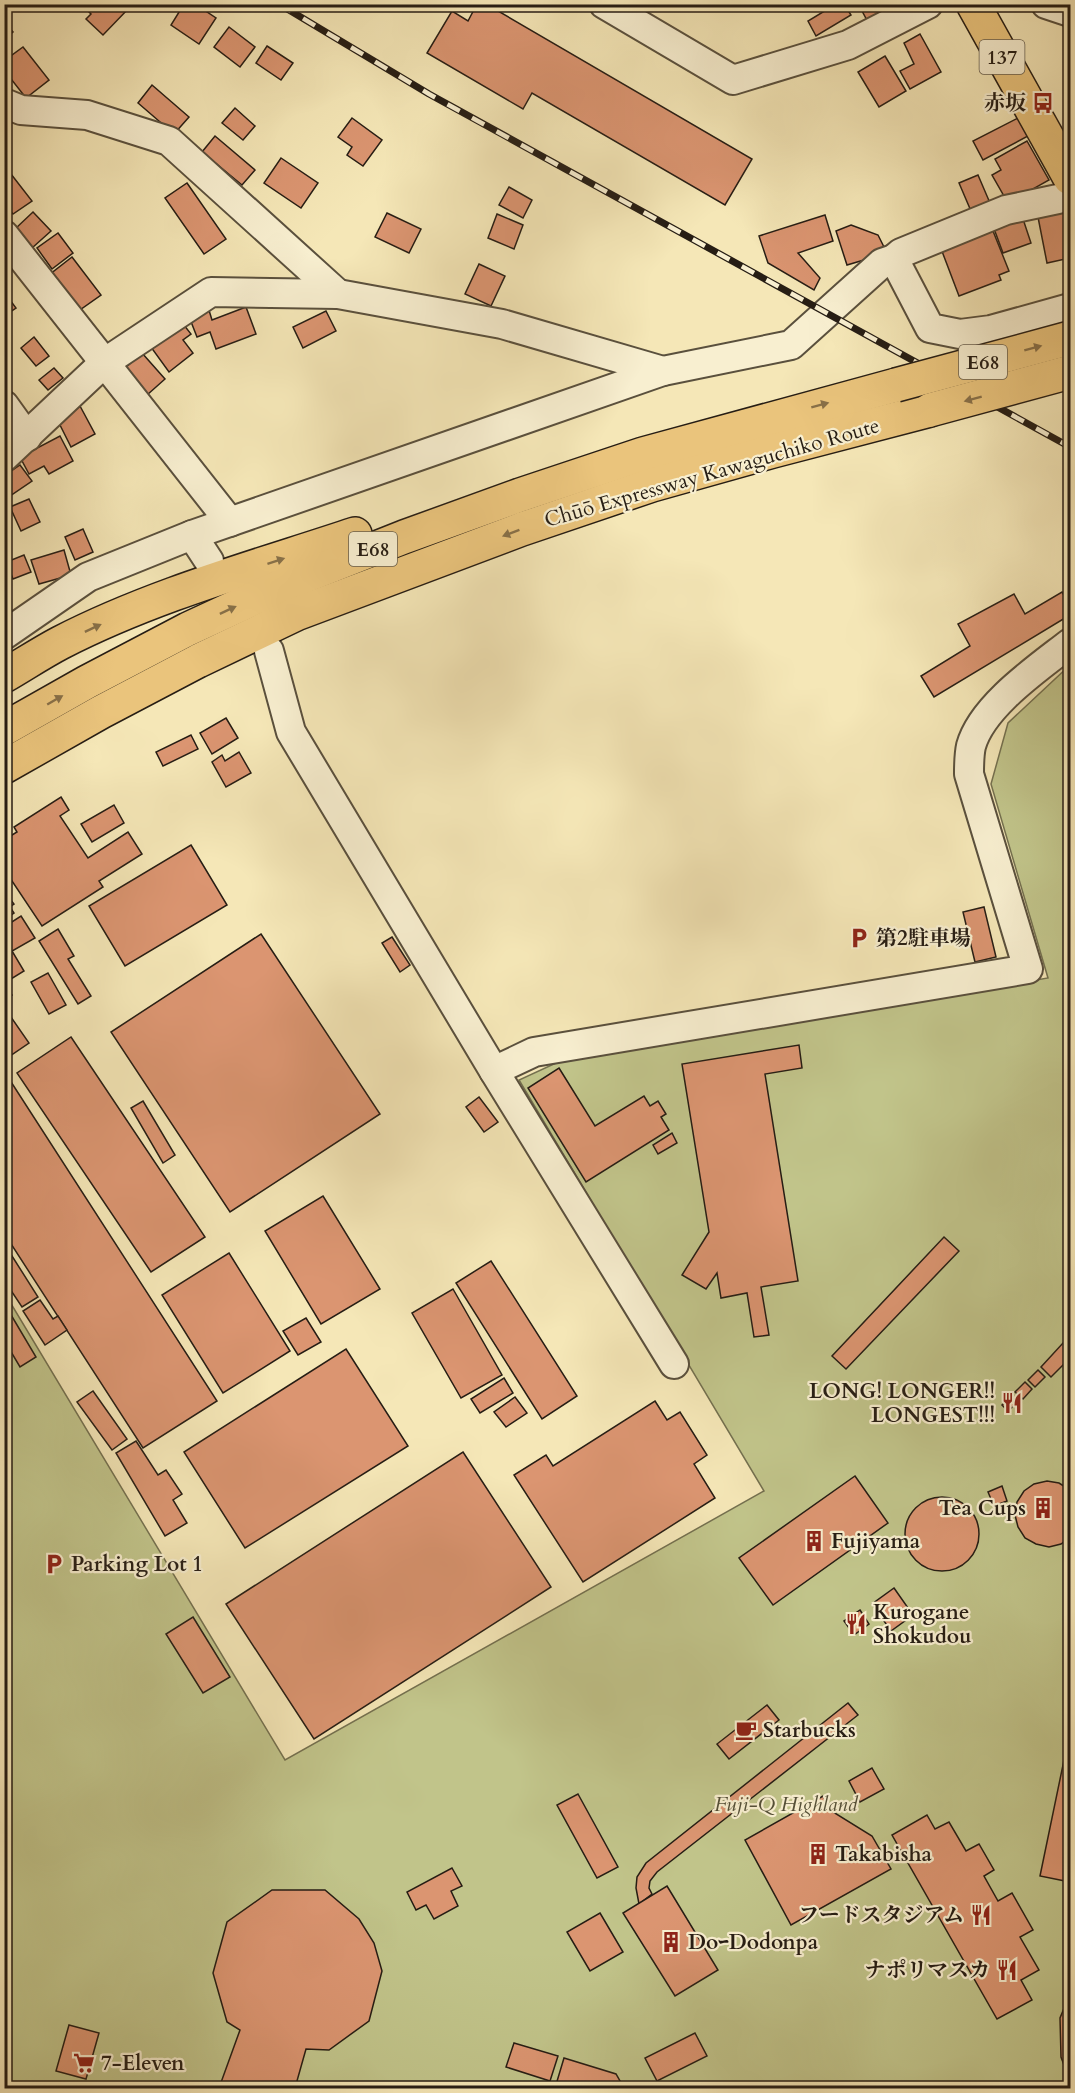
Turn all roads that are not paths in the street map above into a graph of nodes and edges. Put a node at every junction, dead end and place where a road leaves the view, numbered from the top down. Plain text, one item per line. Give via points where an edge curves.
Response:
1 (604, 4) edge
2 (928, 4) edge
3 (973, 4) edge
4 (1046, 4) edge
5 (1071, 12) edge
6 (4, 103) edge
7 (1064, 189) edge
8 (4, 235) edge
9 (894, 259) junction
10 (338, 294) junction
11 (1071, 308) edge
12 (1071, 338) edge
13 (104, 363) junction
14 (663, 371) junction
15 (1071, 372) edge
16 (4, 405) edge
17 (764, 420) junction
18 (27, 437) junction
19 (4, 457) edge
20 (230, 522) junction
21 (192, 535) junction
22 (209, 561) dead end
23 (296, 614) junction
24 (4, 635) edge
25 (1071, 644) edge
26 (269, 651) dead end
27 (4, 676) edge
28 (4, 729) edge
29 (4, 767) edge
30 (4, 790) edge
31 (494, 1071) junction
32 (674, 1364) dead end

1 - 2 street via 733,80 848,45
3 - 7 highway, 137
4 - 5 street
6 - 10 street via 21,110 87,115 169,141
7 - 9 street
8 - 13 street
9 - 11 street via 930,328 960,334
9 - 14 street via 882,263 791,345
10 - 13 street via 211,291
10 - 14 street via 502,324
17 -> 12 highway, Chūō Expressway Kawaguchiko Route / E68, bridge
13 - 18 street
13 - 20 street
14 - 20 street
15 -> 23 highway, Chūō Expressway Kawaguchiko Route / E68, bridge via 652,486 522,529
16 - 18 street
27 -> 17 highway via 58,644 181,592 570,463 669,437
28 -> 17 highway, Chūō Expressway Kawaguchiko Route / E68 via 188,629 283,585 520,495 643,454
18 - 19 street
20 - 21 street
21 - 22 street
21 - 24 street via 87,577
23 - 29 highway, Chūō Expressway Kawaguchiko Route / E68 via 198,661
23 - 30 highway via 71,746
25 - 31 street via 1020,683 981,722 970,747 969,774 1028,969 534,1052
26 - 31 street via 291,732
31 - 32 street

